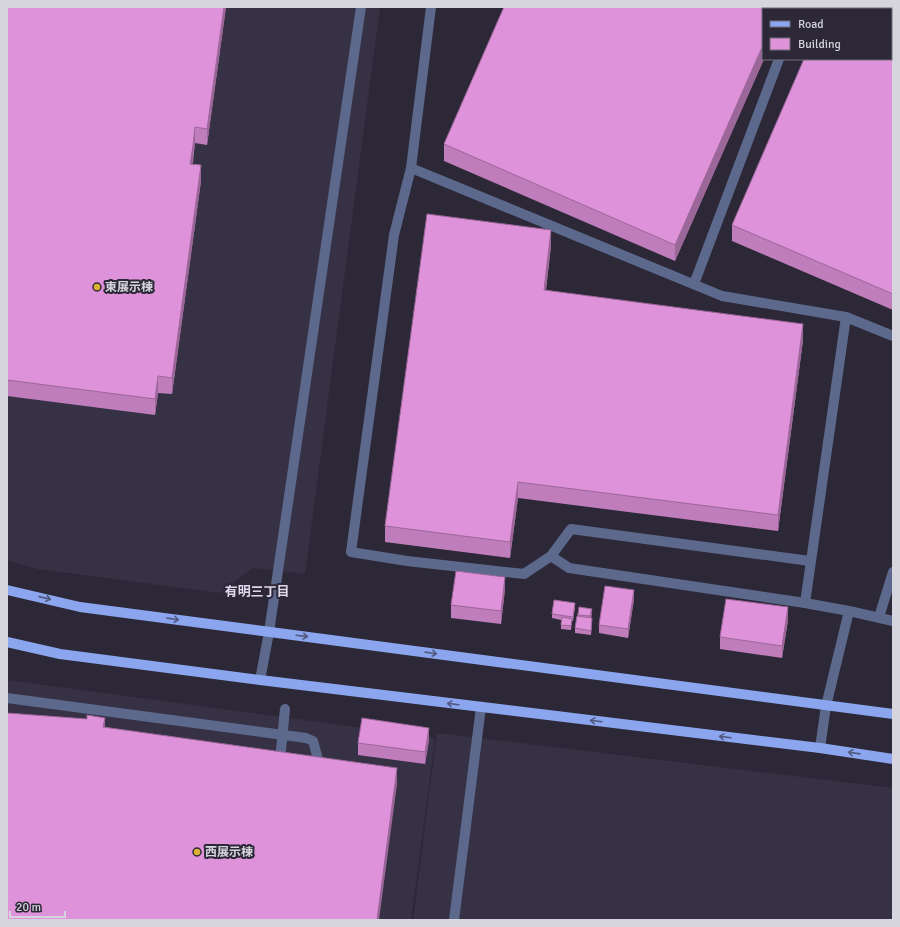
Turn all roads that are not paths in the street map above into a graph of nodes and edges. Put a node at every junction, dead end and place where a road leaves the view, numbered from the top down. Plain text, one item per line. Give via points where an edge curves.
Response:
1 (360, 7) edge
2 (431, 7) edge
3 (779, 60) edge
4 (411, 168) junction
5 (694, 284) junction
6 (846, 316) junction
7 (893, 336) edge
8 (551, 556) junction
9 (810, 561) junction
10 (893, 572) edge
11 (7, 590) edge
12 (805, 603) junction
13 (849, 611) junction
14 (879, 617) junction
15 (893, 621) edge
16 (269, 632) junction
17 (7, 642) edge
18 (260, 680) junction
19 (7, 698) edge
20 (826, 706) junction
21 (481, 707) junction
22 (285, 709) dead end
23 (893, 714) edge
24 (820, 748) junction
25 (893, 759) edge
26 (280, 760) edge
27 (323, 778) edge
28 (454, 920) edge

1 - 16 street
2 - 4 street
3 - 5 street
4 - 5 street
4 - 8 street via 394,235 351,552 524,574
5 - 6 street via 722,296
6 - 7 street
6 - 9 street
8 - 9 street via 571,529
8 - 12 street via 570,568
9 - 12 street
10 - 14 street
11 -> 16 main road via 80,607
12 - 13 street
13 - 14 street
13 - 20 street
14 - 15 street
16 - 18 street
16 -> 20 main road
17 - 18 main road via 60,654
21 -> 18 main road
19 - 27 street via 306,738 313,741 316,747
20 - 23 main road
20 - 24 street
24 -> 21 main road
21 - 28 street
22 - 26 street
25 -> 24 main road

